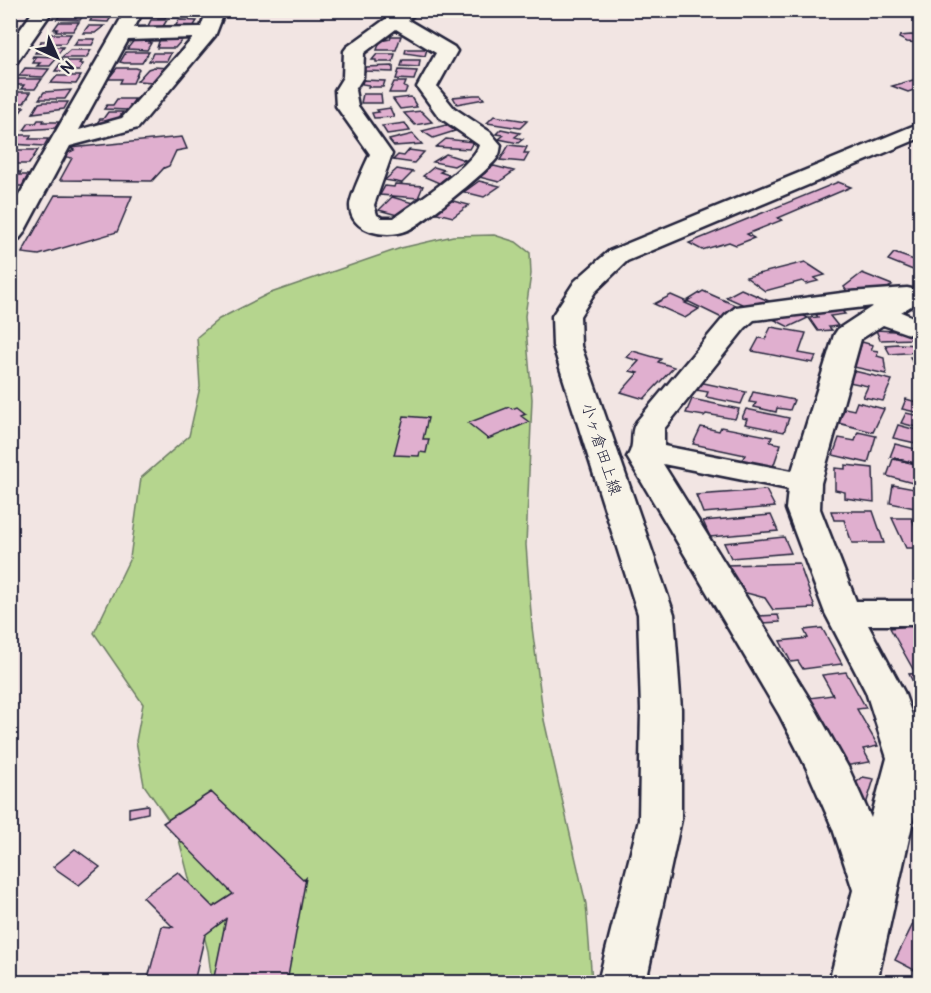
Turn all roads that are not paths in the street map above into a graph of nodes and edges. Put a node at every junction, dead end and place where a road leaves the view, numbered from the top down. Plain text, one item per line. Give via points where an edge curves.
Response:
1 (44, 10) edge
2 (135, 10) edge
3 (216, 10) edge
4 (403, 16) edge
5 (208, 32) junction
6 (121, 34) junction
7 (10, 58) edge
8 (921, 130) edge
9 (60, 142) junction
10 (10, 234) edge
11 (903, 299) edge
12 (921, 330) edge
13 (649, 452) junction
14 (805, 483) junction
15 (843, 613) junction
16 (921, 614) edge
17 (875, 890) junction
18 (622, 982) edge
19 (853, 982) edge

1 - 7 street
2 - 6 street
3 - 5 street
4 - 4 street via 354,51 353,77 345,90 346,106 381,154 362,205 366,219 377,226 400,225 471,171 488,155 490,145 484,136 444,111 427,87 447,51
5 - 6 street
5 - 9 street via 130,123
6 - 9 street
8 - 18 street, 小ヶ倉田上線 via 618,256 584,286 566,316 567,346 656,614 661,709 660,820
9 - 10 street
11 - 12 street
11 - 13 street via 829,302 746,313 648,428
11 - 14 street via 848,335
13 - 14 street
13 - 17 street via 643,457 651,473 827,767 855,829
14 - 15 street via 803,509
15 - 16 street
15 - 17 street via 885,692 907,758
17 - 19 street

